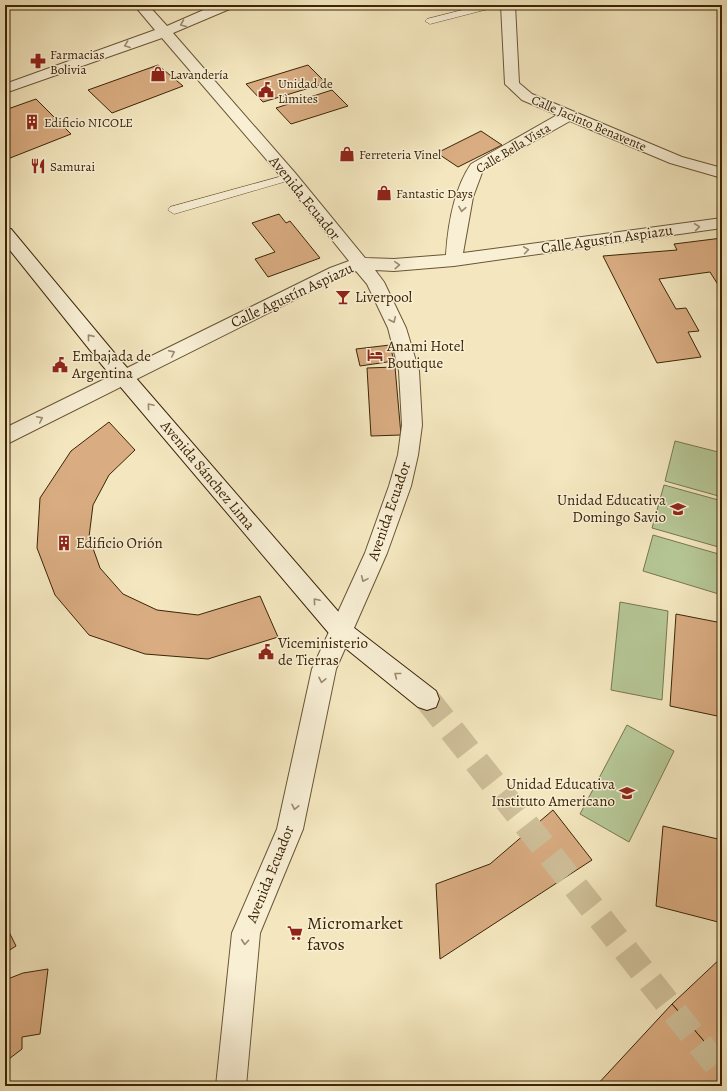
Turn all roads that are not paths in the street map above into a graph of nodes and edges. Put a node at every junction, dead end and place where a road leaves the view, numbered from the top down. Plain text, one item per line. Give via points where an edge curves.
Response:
1 (141, 5) edge
2 (227, 5) edge
3 (493, 5) edge
4 (508, 5) edge
5 (430, 21) dead end
6 (164, 32) junction
7 (5, 89) edge
8 (569, 115) junction
9 (722, 173) edge
10 (290, 177) junction
11 (174, 210) dead end
12 (722, 223) edge
13 (5, 233) edge
14 (454, 260) junction
15 (358, 264) junction
16 (125, 377) junction
17 (5, 437) edge
18 (341, 631) junction
19 (427, 699) tunnel mouth
20 (231, 1086) edge

1 - 6 street, Avenida Ecuador
2 -> 6 street
3 - 5 lane
4 - 8 street, Calle Jacinto Benavente via 512,84 527,97
6 -> 7 street
6 - 10 street, Avenida Ecuador
8 - 9 street, Calle Jacinto Benavente via 676,160
8 -> 14 street, Calle Bella Vista via 472,172 465,188
10 - 11 lane
10 - 15 street, Avenida Ecuador
14 -> 12 street, Calle Agustín Aspiazu
16 -> 13 street, Avenida Sánchez Lima
15 -> 14 street, Calle Agustín Aspiazu via 394,266
16 -> 15 street, Calle Agustín Aspiazu via 336,272
15 -> 18 street, Avenida Ecuador via 375,282 397,328 409,371 412,425 400,486 376,553
17 -> 16 street, Calle Agustín Aspiazu
18 -> 16 street, Avenida Sánchez Lima
19 -> 18 street, Avenida Sánchez Lima
18 -> 20 street, Avenida Ecuador via 324,669 290,829 246,933

